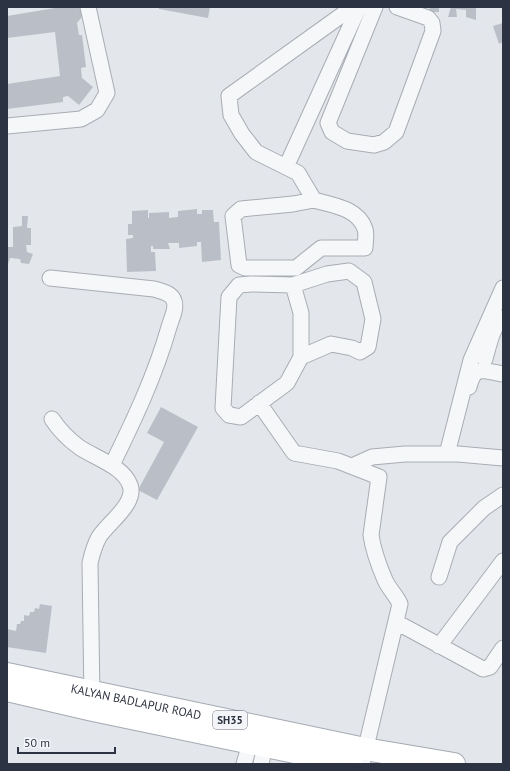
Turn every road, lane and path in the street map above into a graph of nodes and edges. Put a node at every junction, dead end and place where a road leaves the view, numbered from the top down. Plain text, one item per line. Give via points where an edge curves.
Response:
1 (88, 7) edge
2 (353, 7) edge
3 (359, 7) edge
4 (375, 7) edge
5 (397, 7) edge
6 (7, 126) edge
7 (286, 167) junction
8 (314, 200) junction
9 (50, 278) dead end
10 (293, 285) junction
11 (502, 293) edge
12 (503, 318) edge
13 (479, 356) junction
14 (301, 357) junction
15 (503, 364) edge
16 (503, 374) edge
17 (259, 403) junction
18 (52, 419) dead end
19 (452, 454) junction
20 (503, 458) edge
21 (112, 465) junction
22 (352, 466) junction
23 (503, 495) edge
24 (503, 561) edge
25 (439, 577) dead end
26 (396, 622) junction
27 (439, 646) junction
28 (503, 648) edge
29 (7, 674) edge
30 (7, 690) edge
31 (92, 701) junction
32 (259, 751) edge
33 (359, 759) edge
34 (244, 764) edge
35 (454, 764) edge

1 - 6 street via 107,92 97,110 81,119
2 - 7 street via 229,96 231,115 256,152
3 - 7 street
4 - 5 street via 328,123 332,132 347,141 374,145 384,142 396,132 433,31 428,18
7 - 8 street via 298,173
8 - 8 street via 241,209 233,216 239,265 245,268 296,268 322,248 365,248 366,230 359,218 347,209
9 - 21 street via 154,289 172,296 175,302 143,400
10 - 14 street via 301,313
10 - 14 street via 327,274 349,271 364,282 373,319 368,347 360,352 331,344
10 - 17 street via 239,285 229,297 223,408 229,415 241,417
11 - 13 street via 492,313
12 - 13 street
13 - 15 street
13 - 19 street via 466,378
14 - 17 street via 287,383
16 - 19 street via 481,370 475,372
17 - 22 street via 294,453
18 - 21 street via 60,432
19 - 20 street
19 - 22 street via 372,457
21 - 31 street via 128,480 132,488 130,499 99,537 92,551
22 - 26 street via 379,477 372,544 385,580 400,604
23 - 25 street via 484,508 450,542
24 - 27 street
26 - 27 street
26 - 33 street
27 - 28 street via 483,669 490,667
29 - 31 main road, KALYAN BADLAPUR ROAD / SH35
30 - 31 main road, KALYAN BADLAPUR ROAD / SH35
31 - 32 main road, KALYAN BADLAPUR ROAD / SH35
31 - 33 main road, KALYAN BADLAPUR ROAD / SH35
32 - 33 main road, KALYAN BADLAPUR ROAD / SH35
32 - 34 street
33 - 35 main road, KALYAN BADLAPUR ROAD / SH35

